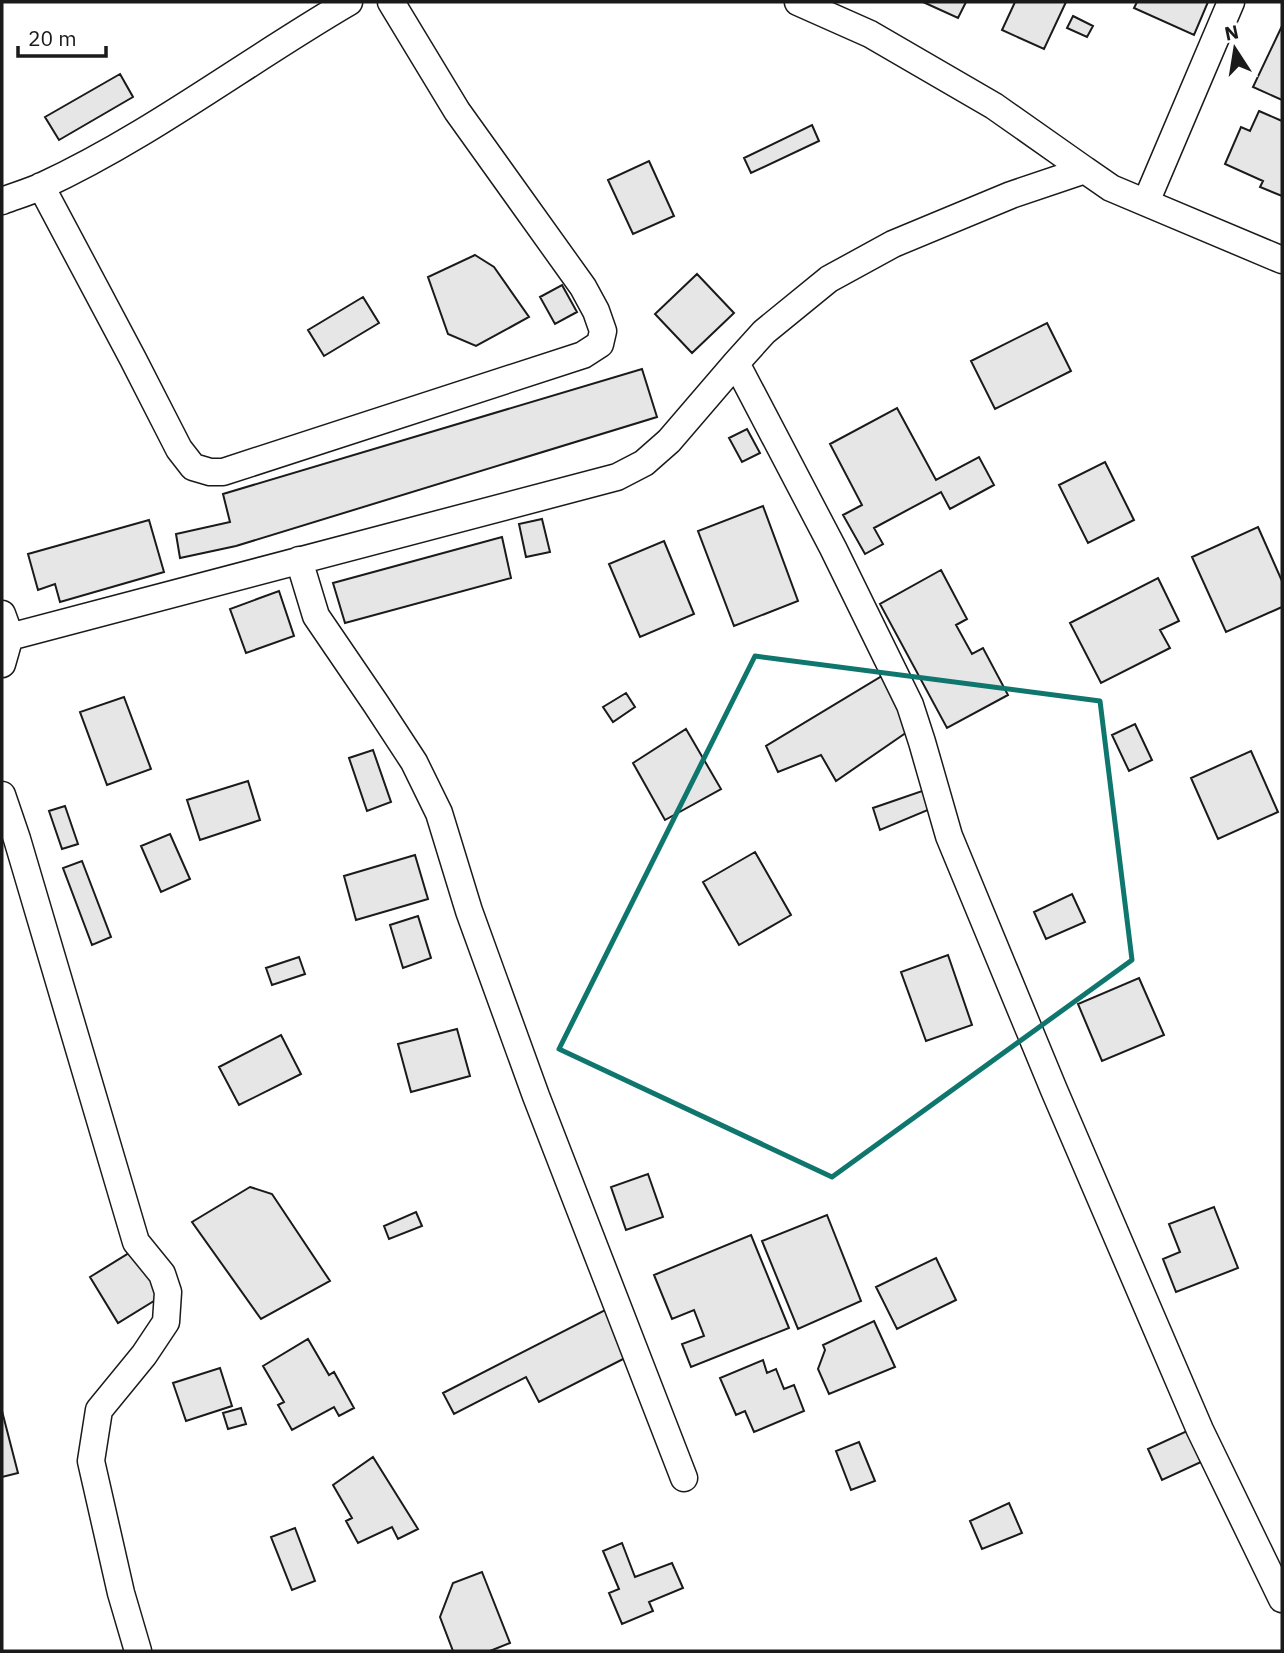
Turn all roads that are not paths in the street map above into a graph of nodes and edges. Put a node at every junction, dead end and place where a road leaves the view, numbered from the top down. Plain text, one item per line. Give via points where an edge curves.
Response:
1 (349, 2) edge
2 (391, 2) edge
3 (798, 2) edge
4 (1231, 2) edge
5 (1085, 170) junction
6 (41, 186) junction
7 (2, 201) edge
8 (1146, 202) junction
9 (1282, 260) edge
10 (736, 363) junction
11 (299, 560) junction
12 (4, 630) edge
13 (2, 664) edge
14 (2, 795) edge
15 (684, 1479) dead end
16 (1275, 1565) edge
17 (1282, 1599) edge
18 (138, 1651) edge

1 - 6 street via 126,142
2 - 6 street via 457,111 583,287 603,331 600,344 583,355 223,472 193,467 178,449
3 - 5 street via 870,34 995,106
4 - 8 street
5 - 8 street via 1111,188
5 - 10 street via 1011,195 872,255 829,279 764,332
6 - 7 street
8 - 9 street
10 - 11 street via 669,441 644,463 617,477
10 - 16 street via 910,705 948,836 1054,1090 1200,1430
11 - 12 street
11 - 15 street via 316,616 414,762 439,813 536,1096
12 - 13 street
14 - 18 street via 136,1242 162,1274 168,1292 166,1321 99,1410 91,1461
16 - 17 street

